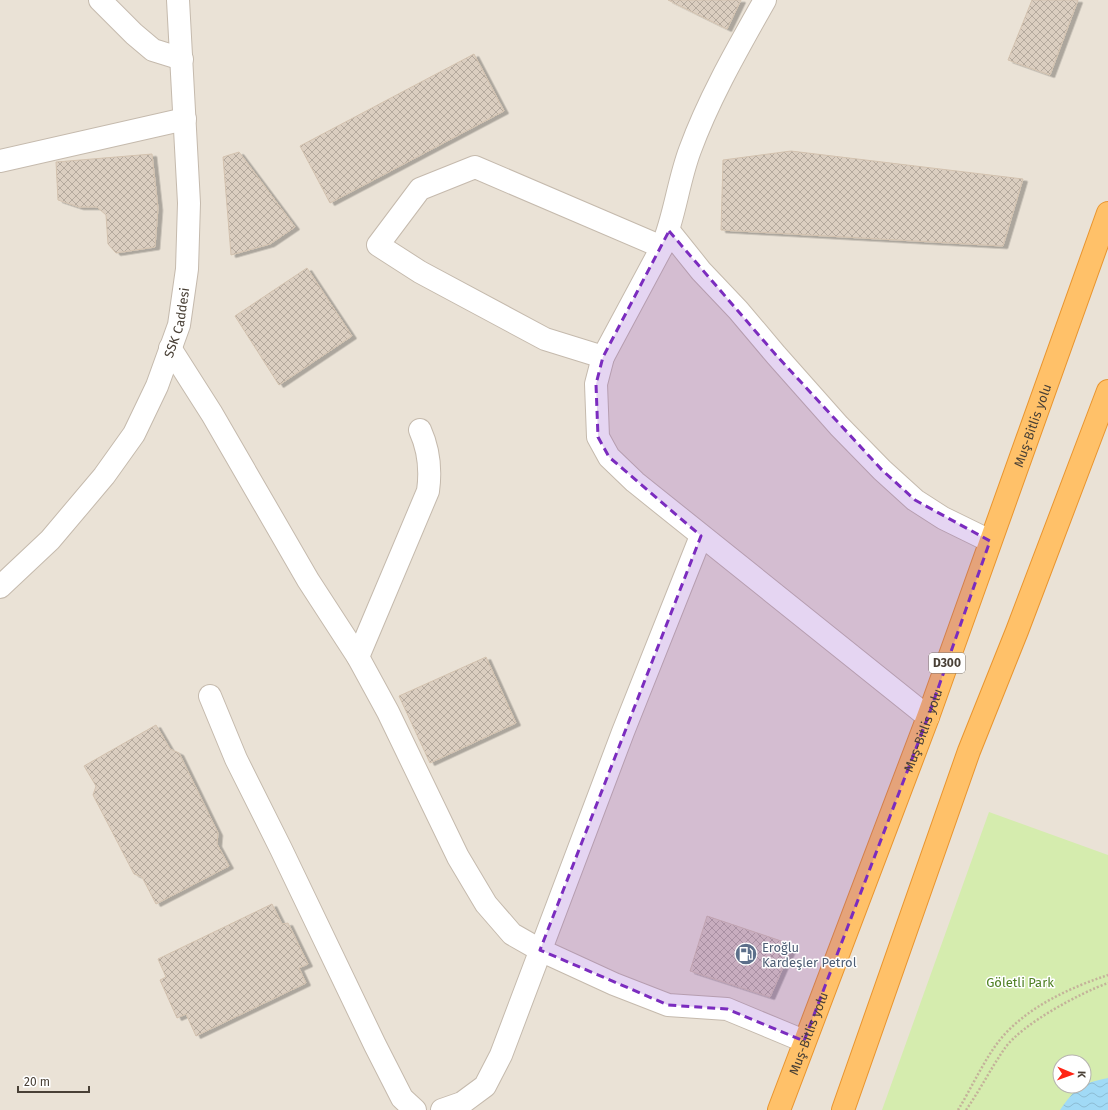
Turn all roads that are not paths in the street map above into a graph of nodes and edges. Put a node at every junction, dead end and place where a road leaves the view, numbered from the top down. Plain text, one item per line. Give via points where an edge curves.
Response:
1 (100, 0) edge
2 (178, 0) edge
3 (765, 0) edge
4 (182, 59) junction
5 (185, 119) junction
6 (0, 161) edge
7 (1108, 213) edge
8 (666, 239) junction
9 (170, 348) junction
10 (603, 357) junction
11 (1108, 391) edge
12 (420, 430) dead end
13 (701, 536) junction
14 (990, 541) junction
15 (0, 587) edge
16 (358, 657) junction
17 (210, 696) dead end
18 (928, 717) junction
19 (540, 950) junction
20 (804, 1041) junction
21 (415, 1110) edge
22 (442, 1110) edge
23 (778, 1110) edge
24 (843, 1110) edge

1 - 4 street via 153,50
2 - 4 street, SSK Caddesi
3 - 8 street via 738,48 690,151
4 - 5 street, SSK Caddesi
5 - 6 street
5 - 9 street, SSK Caddesi via 190,203 187,269 178,324
7 - 14 highway, Muş-Bitlis yolu / D300
8 - 10 street
8 - 10 street via 475,167 420,190 378,245 420,272 545,339
8 - 14 street via 702,271 839,426 882,470 915,500 943,518
9 - 15 street, SSK Caddesi via 157,386 134,434 117,458 50,540
9 - 16 street via 216,420 308,580
10 - 13 street via 596,384 598,437 609,457 635,482
11 - 24 highway via 969,751
12 - 16 street via 426,443 431,474 428,492
13 - 18 street
13 - 19 street
14 - 18 highway, Muş-Bitlis yolu / D300
16 - 19 street via 388,712 458,857 486,904 512,934
17 - 21 street via 236,760 282,849 375,1045 402,1098
18 - 20 highway, Muş-Bitlis yolu / D300
19 - 20 street via 614,984 668,1005 727,1009
19 - 22 street via 501,1055 485,1086 462,1102
20 - 23 highway, Muş-Bitlis yolu / D300

